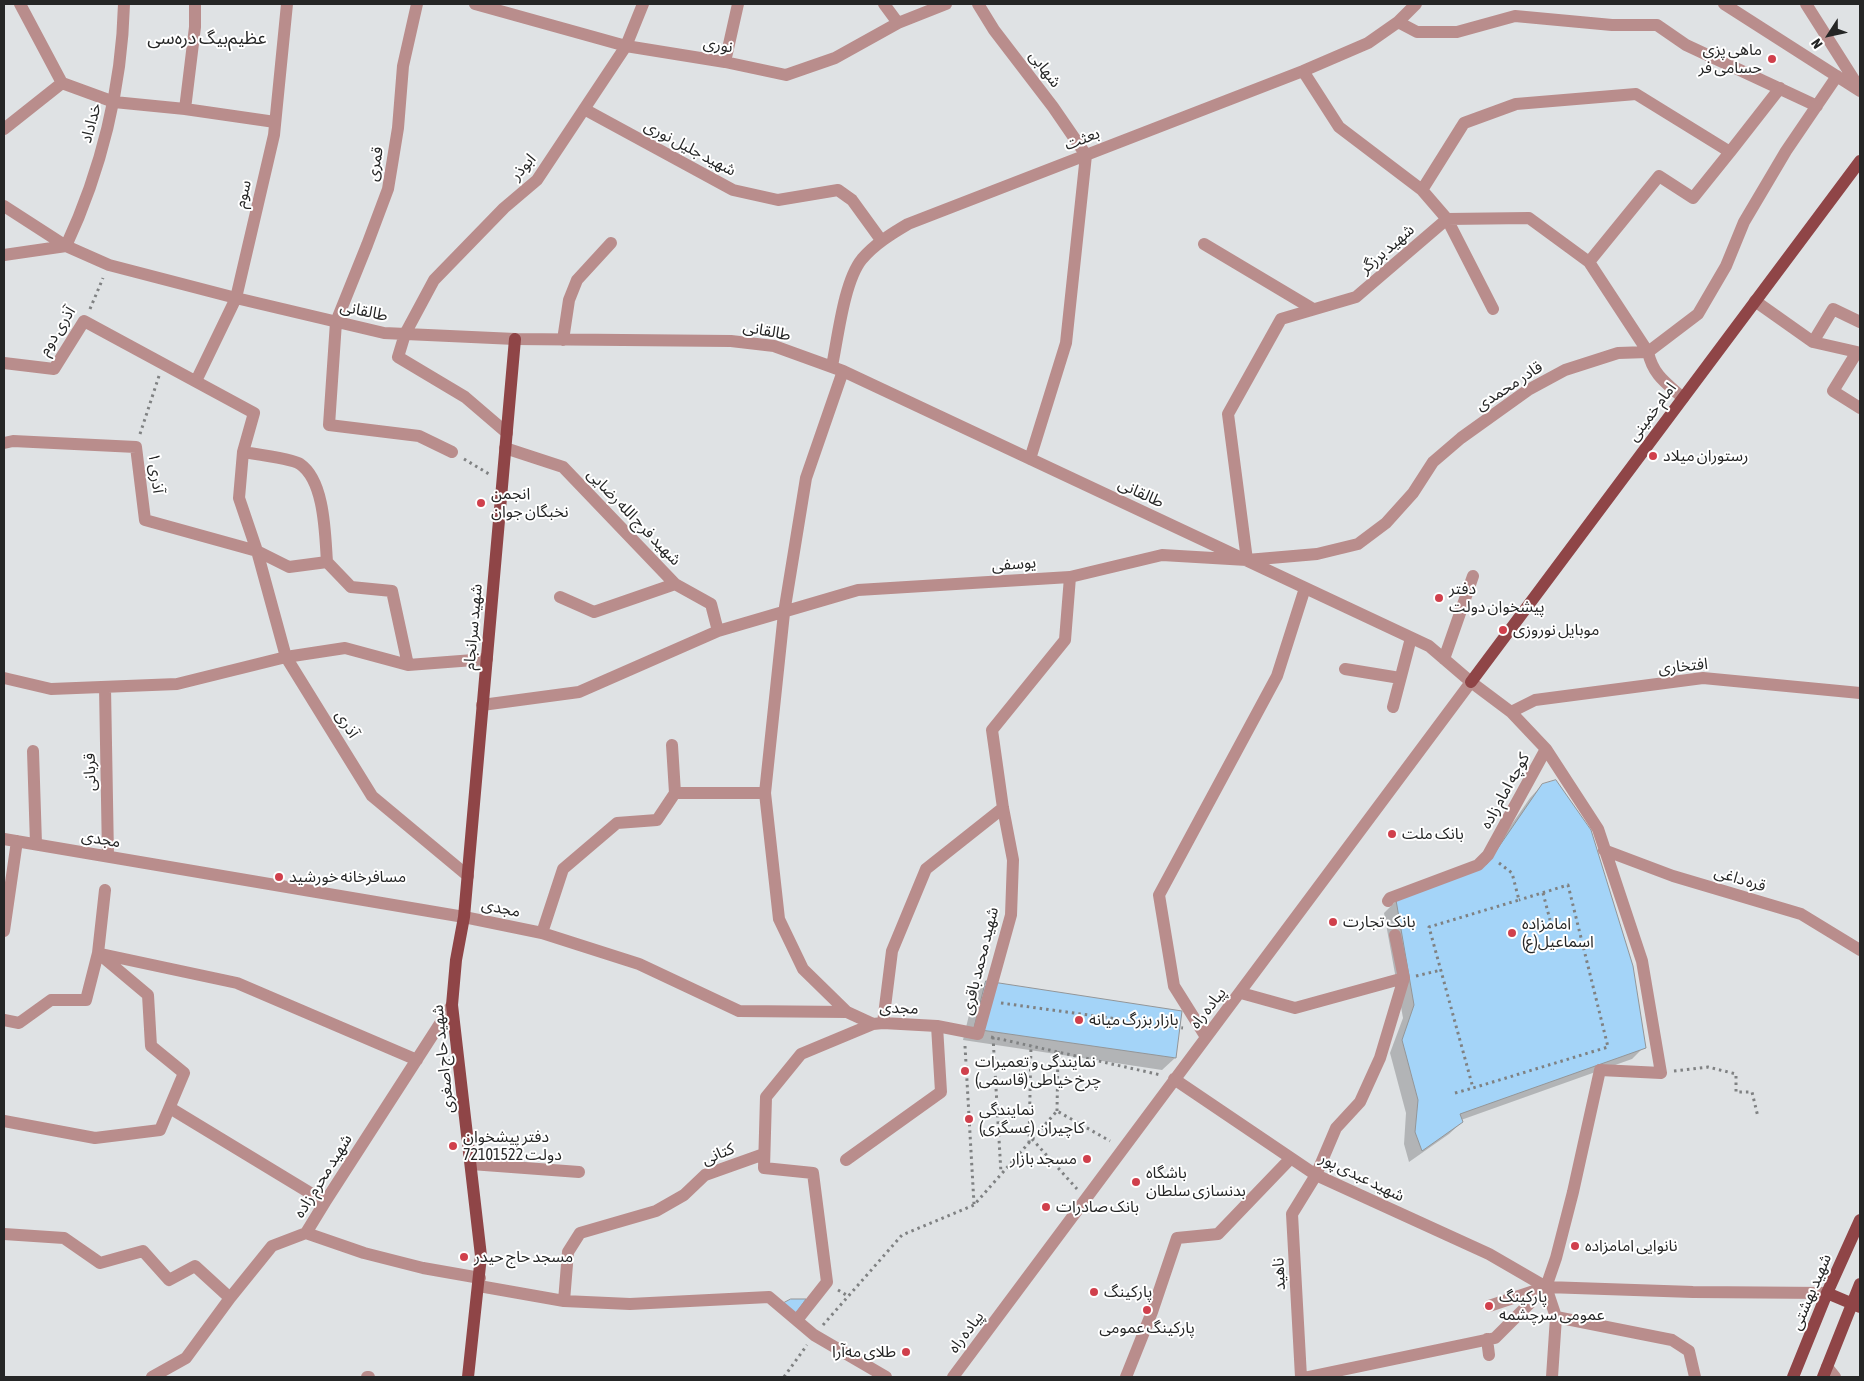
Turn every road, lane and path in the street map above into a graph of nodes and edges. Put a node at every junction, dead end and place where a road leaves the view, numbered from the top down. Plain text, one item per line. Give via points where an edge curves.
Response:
1 (20, 4) edge
2 (124, 4) edge
3 (195, 4) edge
4 (287, 4) edge
5 (417, 4) edge
6 (475, 4) edge
7 (643, 4) edge
8 (738, 4) edge
9 (884, 4) edge
10 (946, 4) edge
11 (978, 4) edge
12 (1416, 4) edge
13 (1724, 4) edge
14 (1806, 4) edge
15 (1398, 22) junction
16 (898, 24) junction
17 (626, 46) junction
18 (725, 62) junction
19 (1303, 71) junction
20 (1837, 76) junction
21 (62, 83) junction
22 (1780, 88) junction
23 (1860, 91) edge
24 (114, 102) junction
25 (1817, 106) junction
26 (584, 109) junction
27 (185, 110) junction
28 (275, 122) junction
29 (4, 129) edge
30 (1730, 152) junction
31 (1086, 155) junction
32 (1860, 161) edge
33 (1422, 190) junction
34 (4, 206) edge
35 (1447, 219) junction
36 (881, 240) junction
37 (612, 243) dead end
38 (1204, 244) dead end
39 (66, 246) junction
40 (4, 255) edge
41 (1589, 262) junction
42 (109, 265) junction
43 (236, 298) junction
44 (1755, 301) junction
45 (1313, 309) junction
46 (1493, 309) dead end
47 (84, 321) junction
48 (336, 322) junction
49 (1860, 322) edge
50 (405, 334) junction
51 (515, 339) junction
52 (562, 340) junction
53 (1812, 342) junction
54 (1648, 352) junction
55 (4, 363) edge
56 (163, 364) junction
57 (837, 368) junction
58 (196, 382) junction
59 (1683, 398) junction
60 (1860, 408) edge
61 (507, 433) junction
62 (4, 443) edge
63 (136, 447) junction
64 (505, 448) junction
65 (244, 452) junction
66 (452, 452) joint
67 (1030, 459) junction
68 (502, 482) junction
69 (257, 551) junction
70 (1247, 560) junction
71 (327, 562) junction
72 (1474, 576) dead end
73 (1070, 577) junction
74 (675, 584) junction
75 (1305, 588) junction
76 (560, 597) dead end
77 (784, 613) junction
78 (718, 631) junction
79 (1411, 638) junction
80 (286, 657) junction
81 (1444, 659) junction
82 (487, 660) junction
83 (408, 666) junction
84 (1345, 669) dead end
85 (4, 678) edge
86 (1400, 678) junction
87 (1471, 682) junction
88 (105, 687) junction
89 (1860, 693) edge
90 (482, 705) junction
91 (1393, 707) dead end
92 (1511, 712) junction
93 (672, 745) dead end
94 (1546, 750) junction
95 (33, 751) dead end
96 (675, 793) junction
97 (764, 793) junction
98 (1003, 808) junction
99 (10, 840) edge
100 (36, 844) junction
101 (1604, 850) junction
102 (1488, 855) junction
103 (108, 856) junction
104 (468, 876) junction
105 (105, 890) dead end
106 (1543, 893) junction
107 (1519, 900) junction
108 (1388, 901) dead end
109 (464, 917) junction
110 (1550, 920) dead end
111 (4, 931) edge
112 (542, 933) junction
113 (1396, 935) dead end
114 (1860, 950) edge
115 (98, 953) junction
116 (1441, 970) junction
117 (1404, 978) junction
118 (1241, 993) junction
119 (988, 1001) junction
120 (452, 1005) junction
121 (847, 1012) junction
122 (4, 1020) edge
123 (878, 1024) junction
124 (936, 1026) junction
125 (964, 1031) junction
126 (978, 1034) junction
127 (993, 1037) junction
128 (1206, 1037) junction
129 (1031, 1045) junction
130 (1058, 1051) junction
131 (417, 1060) junction
132 (1661, 1073) junction
133 (1174, 1079) junction
134 (1473, 1088) junction
135 (1455, 1093) dead end
136 (170, 1108) junction
137 (1056, 1112) junction
138 (1758, 1117) dead end
139 (4, 1120) edge
140 (1032, 1139) junction
141 (1029, 1143) junction
142 (1123, 1150) junction
143 (764, 1154) junction
144 (1290, 1158) junction
145 (846, 1160) dead end
146 (471, 1164) junction
147 (580, 1172) dead end
148 (1001, 1174) junction
149 (1316, 1175) junction
150 (1086, 1199) junction
151 (325, 1202) junction
152 (974, 1205) junction
153 (1860, 1220) edge
154 (4, 1234) edge
155 (306, 1234) junction
156 (480, 1282) junction
157 (1860, 1286) edge
158 (1546, 1287) junction
159 (1827, 1293) junction
160 (230, 1298) junction
161 (564, 1301) junction
162 (1489, 1306) dead end
163 (1856, 1306) edge
164 (1556, 1317) junction
165 (797, 1320) junction
166 (814, 1335) junction
167 (1487, 1339) junction
168 (1490, 1355) dead end
169 (1828, 1374) edge
170 (152, 1377) edge
171 (468, 1377) edge
172 (784, 1377) edge
173 (886, 1377) edge
174 (953, 1377) edge
175 (1126, 1377) edge
176 (1301, 1377) edge
177 (1313, 1377) edge
178 (1552, 1377) edge
179 (1695, 1377) edge
180 (1794, 1377) edge

1 - 21 street
2 - 24 street, خداداد via 123,42
3 - 27 street via 196,27
4 - 28 street, سوم
5 - 48 street, قمری via 403,66 398,128 388,189
6 - 17 street, نوری
7 - 17 street, ابوذر
8 - 18 street
9 - 16 street
10 - 16 street, نوری
11 - 31 street, شهابی
12 - 15 street, بعثت
13 - 20 street
14 - 23 street
15 - 19 street, بعثت via 1368,43
15 - 22 street via 1417,32 1457,32 1515,16 1612,25 1657,25 1686,45
16 - 18 street, نوری via 835,58 786,75
17 - 18 street, نوری
17 - 26 street, ابوذر
19 - 31 street, بعثت
19 - 33 street via 1339,127
20 - 23 street
20 - 25 street
21 - 24 street
21 - 29 street
22 - 25 street
22 - 30 street
24 - 27 street
24 - 39 street, خداداد via 83,210
25 - 54 street via 1744,222 1726,266 1698,314
26 - 36 street, شهید جلیل نوری via 733,190 778,200 838,190 852,200
26 - 50 street, ابوذر via 537,180 504,208 434,280
27 - 28 street
28 - 43 street, سوم
30 - 33 street via 1636,94 1516,104 1464,123
30 - 41 street via 1693,198 1659,176
31 - 36 street, بعثت via 908,224
31 - 67 street via 1066,343
32 - 44 main road, امام خمینی
33 - 35 street
34 - 39 street, طالقانی
35 - 41 street via 1529,218
35 - 45 street, شهید برزگر via 1356,297
35 - 46 street
36 - 57 street, بعثت via 861,260 848,288
37 - 52 street via 577,280 569,300
38 - 45 street
39 - 40 street
39 - 42 street, طالقانی
41 - 54 street
42 - 43 street, طالقانی
42 - 47 path, آذری دوم
43 - 48 street, طالقانی
43 - 58 street, سوم
44 - 53 street
44 - 59 main road, امام خمینی
45 - 70 street, شهید برزگر via 1281,318 1228,414
47 - 55 street, آذری دوم via 54,369
47 - 56 street
48 - 50 street, طالقانی via 384,334
48 - 66 street, قمری via 328,425 419,436
49 - 53 street via 1833,309
50 - 51 street, طالقانی
50 - 61 street, ابوذر via 398,357 465,397
51 - 52 street, طالقانی
51 - 61 main road, شهید سرانجام
52 - 57 street, طالقانی via 731,341 774,346
53 - 60 street via 1857,352 1833,391
54 - 59 street via 1656,374
54 - 70 street, قادر محمدی via 1618,353 1565,370 1528,390 1432,462 1406,501 1386,523 1358,544 1317,554
56 - 58 street
56 - 63 path
57 - 67 street, طالقانی
57 - 77 street, بعثت via 806,478
58 - 65 street, آذری via 254,413
59 - 87 main road, امام خمینی
61 - 64 main road, شهید سرانجام
62 - 63 street, آذری ۱
63 - 69 street, آذری ۱ via 145,520
64 - 68 main road, شهید سرانجام
64 - 74 street, شهید فرج الله رضایی via 563,467
65 - 69 street, آذری via 239,498
65 - 71 street via 299,463 310,474 323,507
66 - 68 path
67 - 70 street, طالقانی
68 - 82 main road, شهید سرانجام
69 - 71 street via 289,567
69 - 80 street, آذری
70 - 73 street, یوسفی via 1162,555
70 - 75 street, طالقانی
71 - 83 street via 351,586 392,591
72 - 81 street
73 - 77 street, یوسفی via 858,590
73 - 98 street, شهید محمد باقری via 1065,640 992,730
74 - 76 street via 594,612
74 - 78 street, شهید فرج الله رضایی via 711,604
75 - 79 street, طالقانی
75 - 128 street via 1277,676 1158,895 1174,986
77 - 78 street, یوسفی
77 - 97 street, بعثت
78 - 90 street, یوسفی via 579,692
79 - 81 street, طالقانی via 1429,646
79 - 86 street
80 - 83 street via 346,648
80 - 88 street via 177,684
80 - 104 street, آذری via 372,796
81 - 87 street, طالقانی
82 - 83 street
82 - 90 main road, شهید سرانجام
84 - 86 street
85 - 88 street via 51,690
86 - 91 street
87 - 92 street, طالقانی
87 - 118 street, پیاده راه
88 - 103 street, قربانی
89 - 92 street, افتخاری via 1703,678 1535,700
90 - 104 main road, شهید سرانجام
92 - 94 street, طالقانی
93 - 96 street
94 - 101 street, طالقانی via 1598,829
94 - 102 street, کوچه امام زاده
95 - 100 street
96 - 97 street
96 - 112 street via 657,820 618,824 563,869
97 - 121 street, بعثت via 778,919 803,969
98 - 119 street, شهید محمد باقری via 1013,860 1010,915
98 - 123 street via 926,869 892,951
99 - 100 street, مجدی
99 - 111 street
100 - 103 street, مجدی
101 - 114 street, قره داغی via 1673,876 1801,914
101 - 132 street, طالقانی via 1642,961
102 - 107 path via 1512,873
102 - 108 street, کوچه امام زاده via 1478,865
103 - 109 street, مجدی
104 - 109 main road, شهید سرانجام
105 - 115 street
106 - 107 path
106 - 110 path
106 - 134 path via 1568,885 1608,1047
107 - 116 path via 1430,927
109 - 112 street, مجدی
109 - 120 main road, شهید حاج اصغری
112 - 121 street, مجدی via 639,964 739,1011
113 - 117 street
115 - 122 street via 86,1000 51,1000 19,1023
115 - 131 street via 237,983
115 - 136 street via 148,995 151,1046 184,1073
116 - 117 path
116 - 134 path
117 - 118 street via 1295,1008
117 - 149 street via 1380,1058 1368,1086 1360,1102 1336,1128
118 - 128 street, پیاده راه
119 - 126 street, شهید محمد باقری
119 - 128 path via 1188,1029
120 - 131 street, شهید محرم زاده
120 - 146 main road, شهید حاج اصغری
121 - 123 street, مجدی
123 - 124 street, مجدی
123 - 143 street via 802,1054 766,1097
124 - 125 street, مجدی
124 - 145 street via 940,1092
125 - 126 street, مجدی
125 - 152 path
126 - 127 path
127 - 129 path
127 - 148 path
128 - 133 street, پیاده راه
129 - 130 path
129 - 141 path
130 - 133 path
130 - 137 path
131 - 151 street, شهید محرم زاده
132 - 138 path via 1708,1067 1736,1074 1736,1092 1752,1092
132 - 158 street via 1600,1070 1570,1202
133 - 142 street, پیاده راه
133 - 144 street, شهید عبدی پور
134 - 135 path
136 - 139 street via 160,1130 95,1138
136 - 151 street
137 - 140 path
137 - 142 path
140 - 141 path
140 - 150 path
141 - 148 path
142 - 150 street, پیاده راه
143 - 161 street, کتانی via 704,1175 684,1195 656,1211 580,1233 568,1252
143 - 165 street via 764,1168 813,1173 827,1282
144 - 149 street, شهید عبدی پور
144 - 175 street via 1218,1234 1177,1238
146 - 147 street
146 - 156 main road, شهید حاج اصغری via 481,1256
148 - 152 path
149 - 158 street, شهید عبدی پور via 1489,1254
149 - 176 street, ناهید via 1292,1214
150 - 174 street, پیاده راه
151 - 155 street, شهید محرم زاده
152 - 166 path via 902,1235
153 - 159 main road, شهید بهشتی
154 - 160 street via 64,1238 100,1262 143,1250 169,1280 195,1266
155 - 156 street via 364,1253
155 - 160 street, شهید محرم زاده via 272,1246
156 - 161 street
156 - 171 main road, شهید حاج اصغری
157 - 163 main road
158 - 159 street
158 - 162 street
158 - 164 street
158 - 167 street via 1495,1338
159 - 163 main road
159 - 180 main road, شهید بهشتی
160 - 170 street, شهید محرم زاده via 186,1358
161 - 165 street via 630,1304 769,1297
163 - 169 main road
164 - 178 street
164 - 179 street via 1672,1340 1689,1351
165 - 166 street
166 - 172 path
166 - 173 street
167 - 168 street
167 - 177 street

